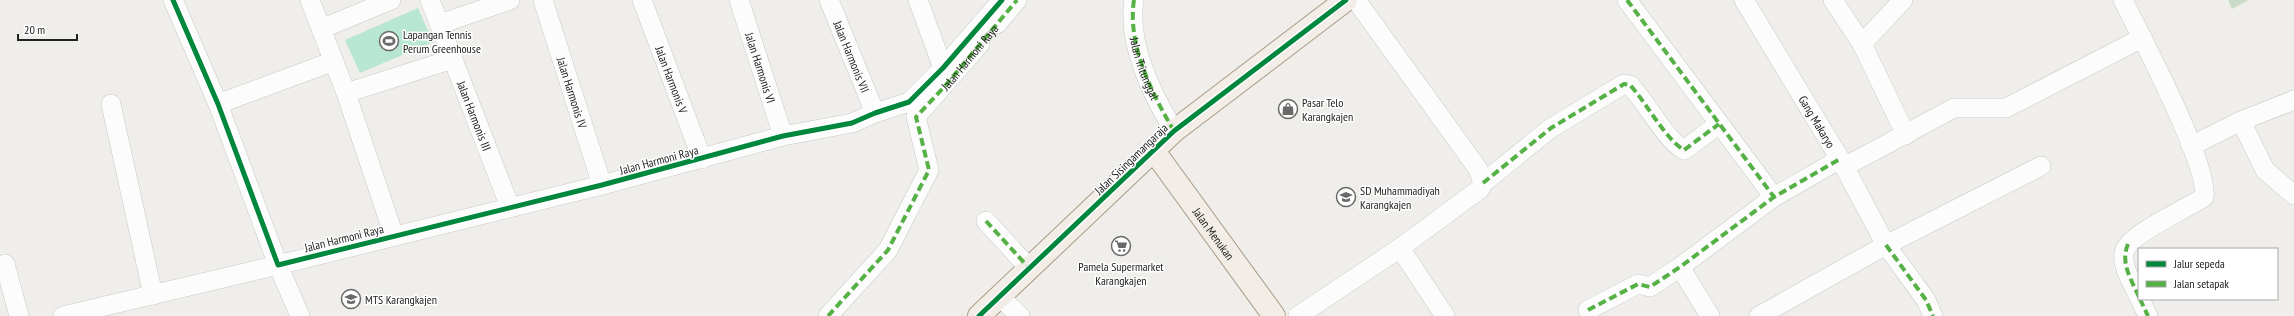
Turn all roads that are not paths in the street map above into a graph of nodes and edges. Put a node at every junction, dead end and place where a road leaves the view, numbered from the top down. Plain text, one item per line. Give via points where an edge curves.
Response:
1 (173, 0) edge
2 (310, 0) edge
3 (391, 0) edge
4 (430, 0) edge
5 (510, 0) edge
6 (542, 0) edge
7 (642, 0) edge
8 (739, 0) edge
9 (829, 0) edge
10 (918, 0) edge
11 (1002, 0) edge
12 (1018, 0) edge
13 (1134, 0) edge
14 (1346, 0) edge
15 (1356, 0) edge
16 (1626, 0) edge
17 (1744, 0) edge
18 (1833, 0) edge
19 (1903, 0) edge
20 (2123, 0) edge
21 (440, 24) junction
22 (321, 29) junction
23 (2142, 38) junction
24 (1862, 44) junction
25 (453, 60) junction
26 (334, 61) junction
27 (943, 68) junction
28 (346, 93) junction
29 (2294, 100) edge
30 (111, 104) dead end
31 (218, 104) junction
32 (875, 113) junction
33 (2241, 121) junction
34 (1719, 124) junction
35 (1174, 131) junction
36 (1906, 135) junction
37 (782, 136) junction
38 (2191, 146) junction
39 (1154, 151) junction
40 (702, 159) junction
41 (1842, 163) junction
42 (2041, 166) dead end
43 (1483, 183) junction
44 (602, 185) junction
45 (2294, 196) edge
46 (1774, 198) junction
47 (510, 207) junction
48 (986, 221) dead end
49 (394, 236) junction
50 (1886, 245) junction
51 (1400, 248) junction
52 (5, 264) dead end
53 (278, 265) junction
54 (1680, 267) junction
55 (1030, 269) junction
56 (153, 295) junction
57 (2138, 296) edge
58 (1000, 297) junction
59 (2140, 300) edge
60 (1588, 310) dead end
61 (19, 316) edge
62 (63, 316) edge
63 (300, 316) edge
64 (828, 316) edge
65 (979, 316) edge
66 (1020, 316) edge
67 (1274, 316) edge
68 (1298, 316) edge
69 (1445, 316) edge
70 (1710, 316) edge
71 (1759, 316) edge
72 (1933, 316) edge
73 (2148, 316) edge

1 - 31 street
2 - 22 street
3 - 22 street
4 - 21 street, Jalan Harmonis III
5 - 21 street
6 - 44 street, Jalan Harmonis IV
7 - 40 street, Jalan Harmonis V
8 - 37 street, Jalan Harmonis VI
9 - 32 street, Jalan Harmonis VII
10 - 27 street
11 - 27 street, Jalan Harmoni Raya
12 - 64 street, Jalan Harmoni Raya via 916,117 929,170 888,250
13 - 35 street, Jalan Tritunggal via 1132,15 1144,73
14 - 35 main road, Jalan Sisingamangaraja
15 - 43 street via 1478,169
16 - 34 street
17 - 41 street, Gang Makaryo
18 - 24 street
19 - 24 street
20 - 23 street
21 - 25 street, Jalan Harmonis III
22 - 26 street
23 - 36 street via 2006,108 1954,108
23 - 38 street
24 - 36 street
25 - 28 street
25 - 47 street, Jalan Harmonis III
26 - 28 street
26 - 31 street
27 - 32 street, Jalan Harmoni Raya via 909,102
28 - 49 street
29 - 33 street
30 - 56 street
31 - 53 street
32 - 37 street, Jalan Harmoni Raya via 852,123
33 - 38 street
33 - 45 street via 2265,170
34 - 43 street via 1684,150 1672,139 1640,96 1630,85 1624,84 1551,128
34 - 46 street
35 - 39 main road, Jalan Sisingamangaraja
36 - 41 street
37 - 40 street, Jalan Harmoni Raya
38 - 57 street via 2205,189 2204,197 2128,244 2124,253 2126,268
39 - 55 main road, Jalan Sisingamangaraja
39 - 67 main road, Jalan Menukan
40 - 44 street, Jalan Harmoni Raya
41 - 46 street
41 - 50 street, Gang Makaryo
42 - 50 street
43 - 51 street via 1480,189
44 - 47 street, Jalan Harmoni Raya
46 - 54 street
47 - 49 street, Jalan Harmoni Raya
48 - 55 street
49 - 53 street, Jalan Harmoni Raya
50 - 71 street
50 - 72 street, Gang Makaryo via 1926,300
51 - 68 street
51 - 69 street
52 - 61 street
53 - 56 street, Jalan Harmoni Raya
53 - 63 street
54 - 60 street via 1650,287 1638,284
54 - 70 street
55 - 58 main road, Jalan Sisingamangaraja
56 - 62 street, Jalan Harmoni Raya
58 - 65 main road, Jalan Sisingamangaraja
58 - 66 street
59 - 73 street

